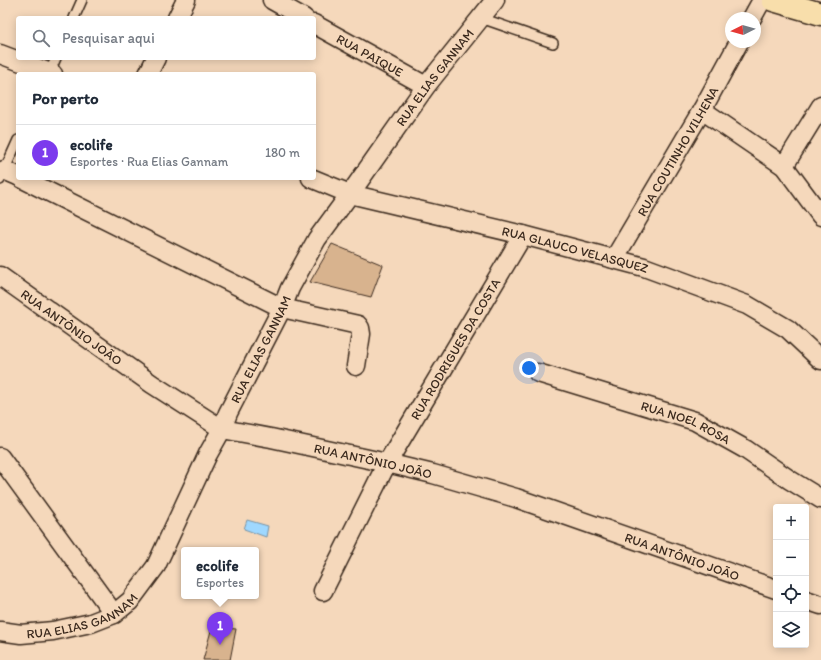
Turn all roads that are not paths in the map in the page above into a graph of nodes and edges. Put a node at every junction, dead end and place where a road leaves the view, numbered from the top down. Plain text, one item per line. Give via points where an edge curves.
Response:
1 (82, 0) edge
2 (186, 0) edge
3 (272, 0) edge
4 (495, 0) edge
5 (762, 0) edge
6 (773, 0) edge
7 (755, 12) edge
8 (821, 14) edge
9 (75, 16) edge
10 (177, 16) edge
11 (300, 16) edge
12 (481, 18) junction
13 (316, 25) edge
14 (553, 43) dead end
15 (736, 48) edge
16 (0, 54) edge
17 (16, 59) edge
18 (20, 60) edge
19 (155, 60) edge
20 (52, 70) edge
21 (149, 72) edge
22 (426, 86) junction
23 (821, 106) edge
24 (702, 110) junction
25 (16, 147) edge
26 (784, 166) junction
27 (8, 175) edge
28 (25, 180) edge
29 (316, 180) edge
30 (350, 194) junction
31 (821, 216) edge
32 (523, 235) junction
33 (614, 259) junction
34 (0, 276) edge
35 (282, 308) junction
36 (821, 360) edge
37 (356, 366) dead end
38 (538, 373) dead end
39 (222, 429) junction
40 (0, 457) edge
41 (387, 463) junction
42 (821, 499) edge
43 (773, 588) edge
44 (323, 591) dead end
45 (809, 601) edge
46 (821, 605) edge
47 (114, 614) junction
48 (0, 631) edge

1 - 9 lane
2 - 10 street
3 - 11 street
4 - 12 street, RUA ELIAS GANNAM
5 - 7 street
6 - 8 main road
12 - 14 lane
12 - 22 street, RUA ELIAS GANNAM
13 - 22 street, RUA PAIQUE
15 - 24 street, RUA COUTINHO VILHENA
16 - 17 street
18 - 20 street
19 - 21 street
22 - 30 street, RUA ELIAS GANNAM
23 - 26 street
24 - 26 street
24 - 33 street, RUA COUTINHO VILHENA
25 - 27 lane
26 - 31 street
28 - 35 street
29 - 30 street, RUA GLAUCO VELASQUEZ
30 - 32 street, RUA GLAUCO VELASQUEZ
30 - 35 street, RUA ELIAS GANNAM via 317,239
32 - 33 street, RUA GLAUCO VELASQUEZ
32 - 41 street, RUA RODRIGUES DA COSTA
33 - 36 street, RUA GLAUCO VELASQUEZ via 644,267 747,304 788,328
34 - 39 street, RUA ANTÔNIO JOÃO via 152,384
35 - 37 street via 358,325 361,334
35 - 39 street, RUA ELIAS GANNAM
38 - 42 street, RUA NOEL ROSA via 695,422 745,449
39 - 41 street, RUA ANTÔNIO JOÃO
39 - 47 street, RUA ELIAS GANNAM via 156,566 130,600
40 - 47 street
41 - 43 street, RUA ANTÔNIO JOÃO via 516,498
41 - 44 street, RUA RODRIGUES DA COSTA
45 - 46 street
47 - 48 street, RUA ELIAS GANNAM via 91,623 53,631 21,634

